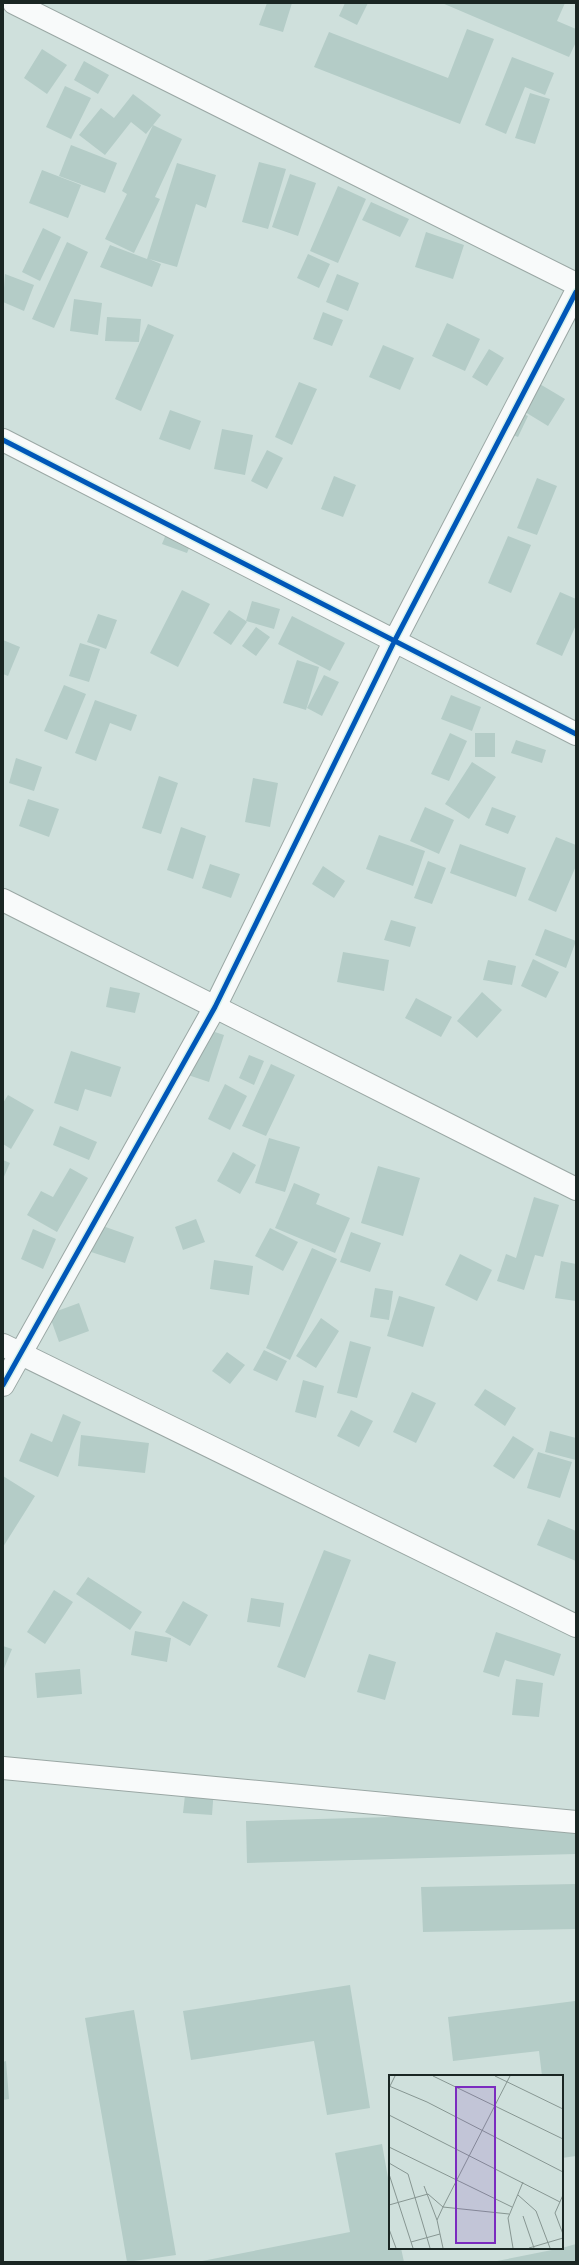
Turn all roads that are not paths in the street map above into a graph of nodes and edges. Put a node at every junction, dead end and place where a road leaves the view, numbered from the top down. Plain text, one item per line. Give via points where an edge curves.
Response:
1 (14, 3) edge
2 (576, 284) edge
3 (576, 292) edge
4 (3, 440) edge
5 (395, 640) junction
6 (576, 734) edge
7 (3, 900) edge
8 (215, 1007) junction
9 (576, 1189) edge
10 (11, 1349) edge
11 (3, 1385) edge
12 (576, 1626) edge
13 (3, 1768) edge
14 (576, 1822) edge

1 - 2 street
3 - 5 street
4 - 5 street
5 - 6 street
5 - 8 street
7 - 8 street
8 - 9 street
8 - 10 street
10 - 11 street
10 - 12 street
13 - 14 street

